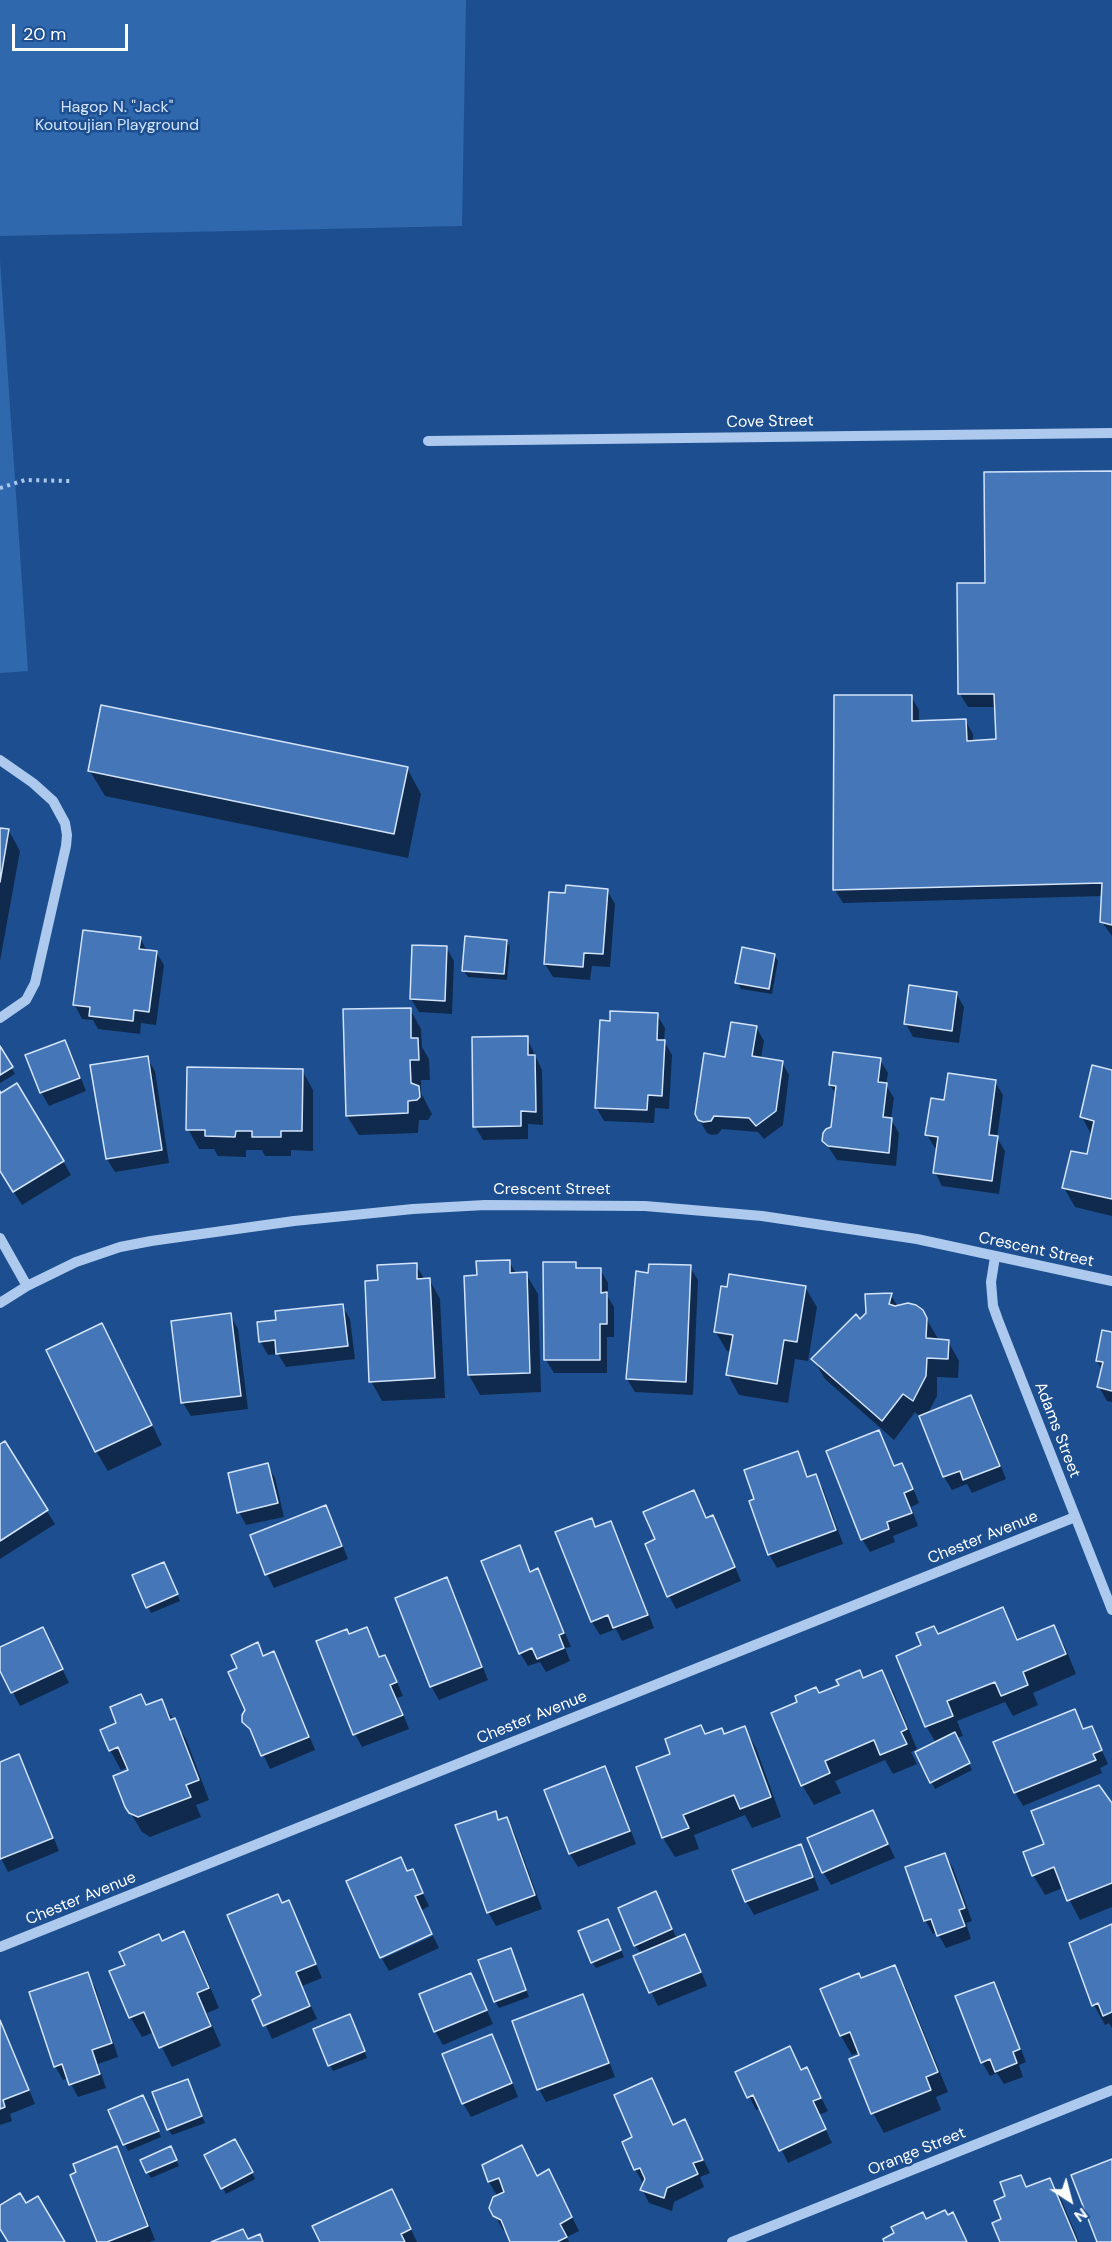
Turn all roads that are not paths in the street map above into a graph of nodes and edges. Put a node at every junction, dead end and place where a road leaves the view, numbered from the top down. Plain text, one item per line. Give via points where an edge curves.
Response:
1 (1112, 433) edge
2 (428, 441) dead end
3 (0, 760) edge
4 (0, 1018) edge
5 (0, 1238) edge
6 (995, 1257) junction
7 (1112, 1281) edge
8 (27, 1286) junction
9 (0, 1303) edge
10 (1075, 1517) junction
11 (1112, 1610) edge
12 (0, 1947) edge
13 (1112, 2090) edge
14 (732, 2242) edge

1 - 2 street, Cove Street
3 - 4 street via 53,801 67,835 35,983 26,1000
5 - 8 street
6 - 7 street, Crescent Street
6 - 8 street, Crescent Street via 917,1239 727,1212 645,1206 485,1205 305,1220 151,1241 99,1253
6 - 10 street, Adams Street via 993,1306
8 - 9 street, Crescent Street
10 - 11 street, Adams Street
10 - 12 street, Chester Avenue
13 - 14 street, Orange Street

